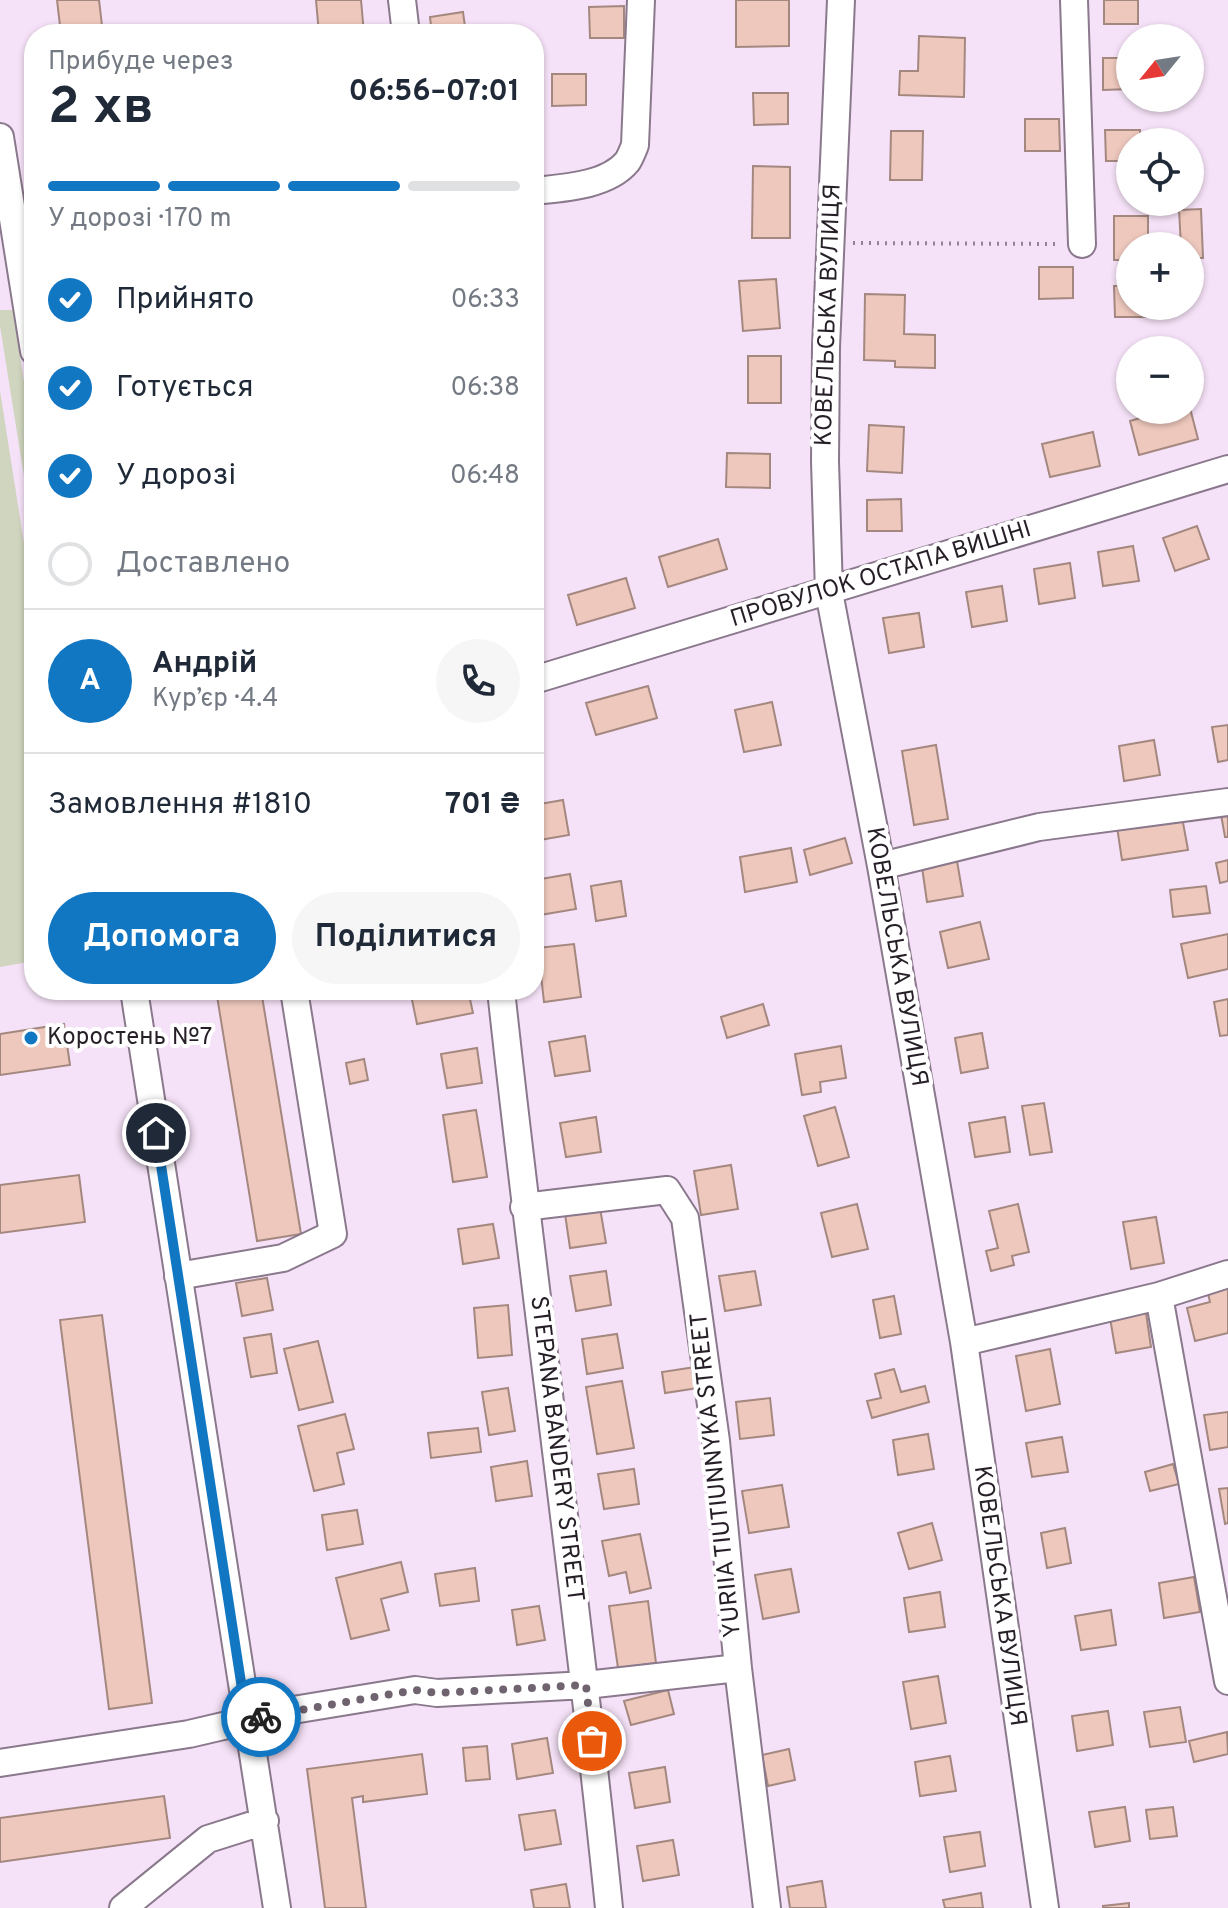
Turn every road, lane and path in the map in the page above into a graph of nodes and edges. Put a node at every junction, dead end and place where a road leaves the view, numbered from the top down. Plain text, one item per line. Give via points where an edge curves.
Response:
1 (402, 0) edge
2 (641, 0) edge
3 (841, 0) edge
4 (1074, 0) edge
5 (405, 24) edge
6 (0, 137) edge
7 (544, 190) edge
8 (831, 243) junction
9 (1082, 244) joint
10 (24, 288) edge
11 (1228, 469) edge
12 (829, 592) junction
13 (544, 677) edge
14 (1228, 802) edge
15 (881, 866) junction
16 (136, 1000) edge
17 (296, 1000) edge
18 (502, 1000) edge
19 (524, 1207) junction
20 (1228, 1274) edge
21 (178, 1276) junction
22 (1159, 1296) junction
23 (964, 1342) junction
24 (738, 1668) junction
25 (1228, 1681) edge
26 (586, 1685) junction
27 (247, 1721) junction
28 (0, 1763) edge
29 (265, 1821) junction
30 (123, 1908) edge
31 (277, 1908) edge
32 (609, 1908) edge
33 (767, 1908) edge
34 (1045, 1908) edge

1 - 5 street
2 - 7 street via 635,145 627,162 612,175
3 - 8 street, КОВЕЛЬСЬКА ВУЛИЦЯ
4 - 9 street
6 - 10 street
8 - 9 path
8 - 12 street, КОВЕЛЬСЬКА ВУЛИЦЯ via 825,461
11 - 12 street, ПРОВУЛОК ОСТАПА ВИШНІ
12 - 13 street, ПРОВУЛОК ОСТАПА ВИШНІ
12 - 15 street, КОВЕЛЬСЬКА ВУЛИЦЯ
14 - 15 street via 1039,827
15 - 23 street, КОВЕЛЬСЬКА ВУЛИЦЯ
16 - 21 street
17 - 21 street via 333,1234 283,1258
18 - 19 street, STEPANA BANDERY STREET
19 - 24 street, YURIIA TIUTIUNNYKA STREET via 667,1190 685,1218 716,1441
19 - 26 street, STEPANA BANDERY STREET
20 - 22 street
21 - 27 street
22 - 23 street
22 - 25 street
23 - 34 street, КОВЕЛЬСЬКА ВУЛИЦЯ
24 - 26 street
24 - 33 street, YURIIA TIUTIUNNYKA STREET
26 - 27 street via 415,1690
26 - 32 street, STEPANA BANDERY STREET
27 - 28 street
27 - 29 street
29 - 30 street via 208,1839
29 - 31 street

